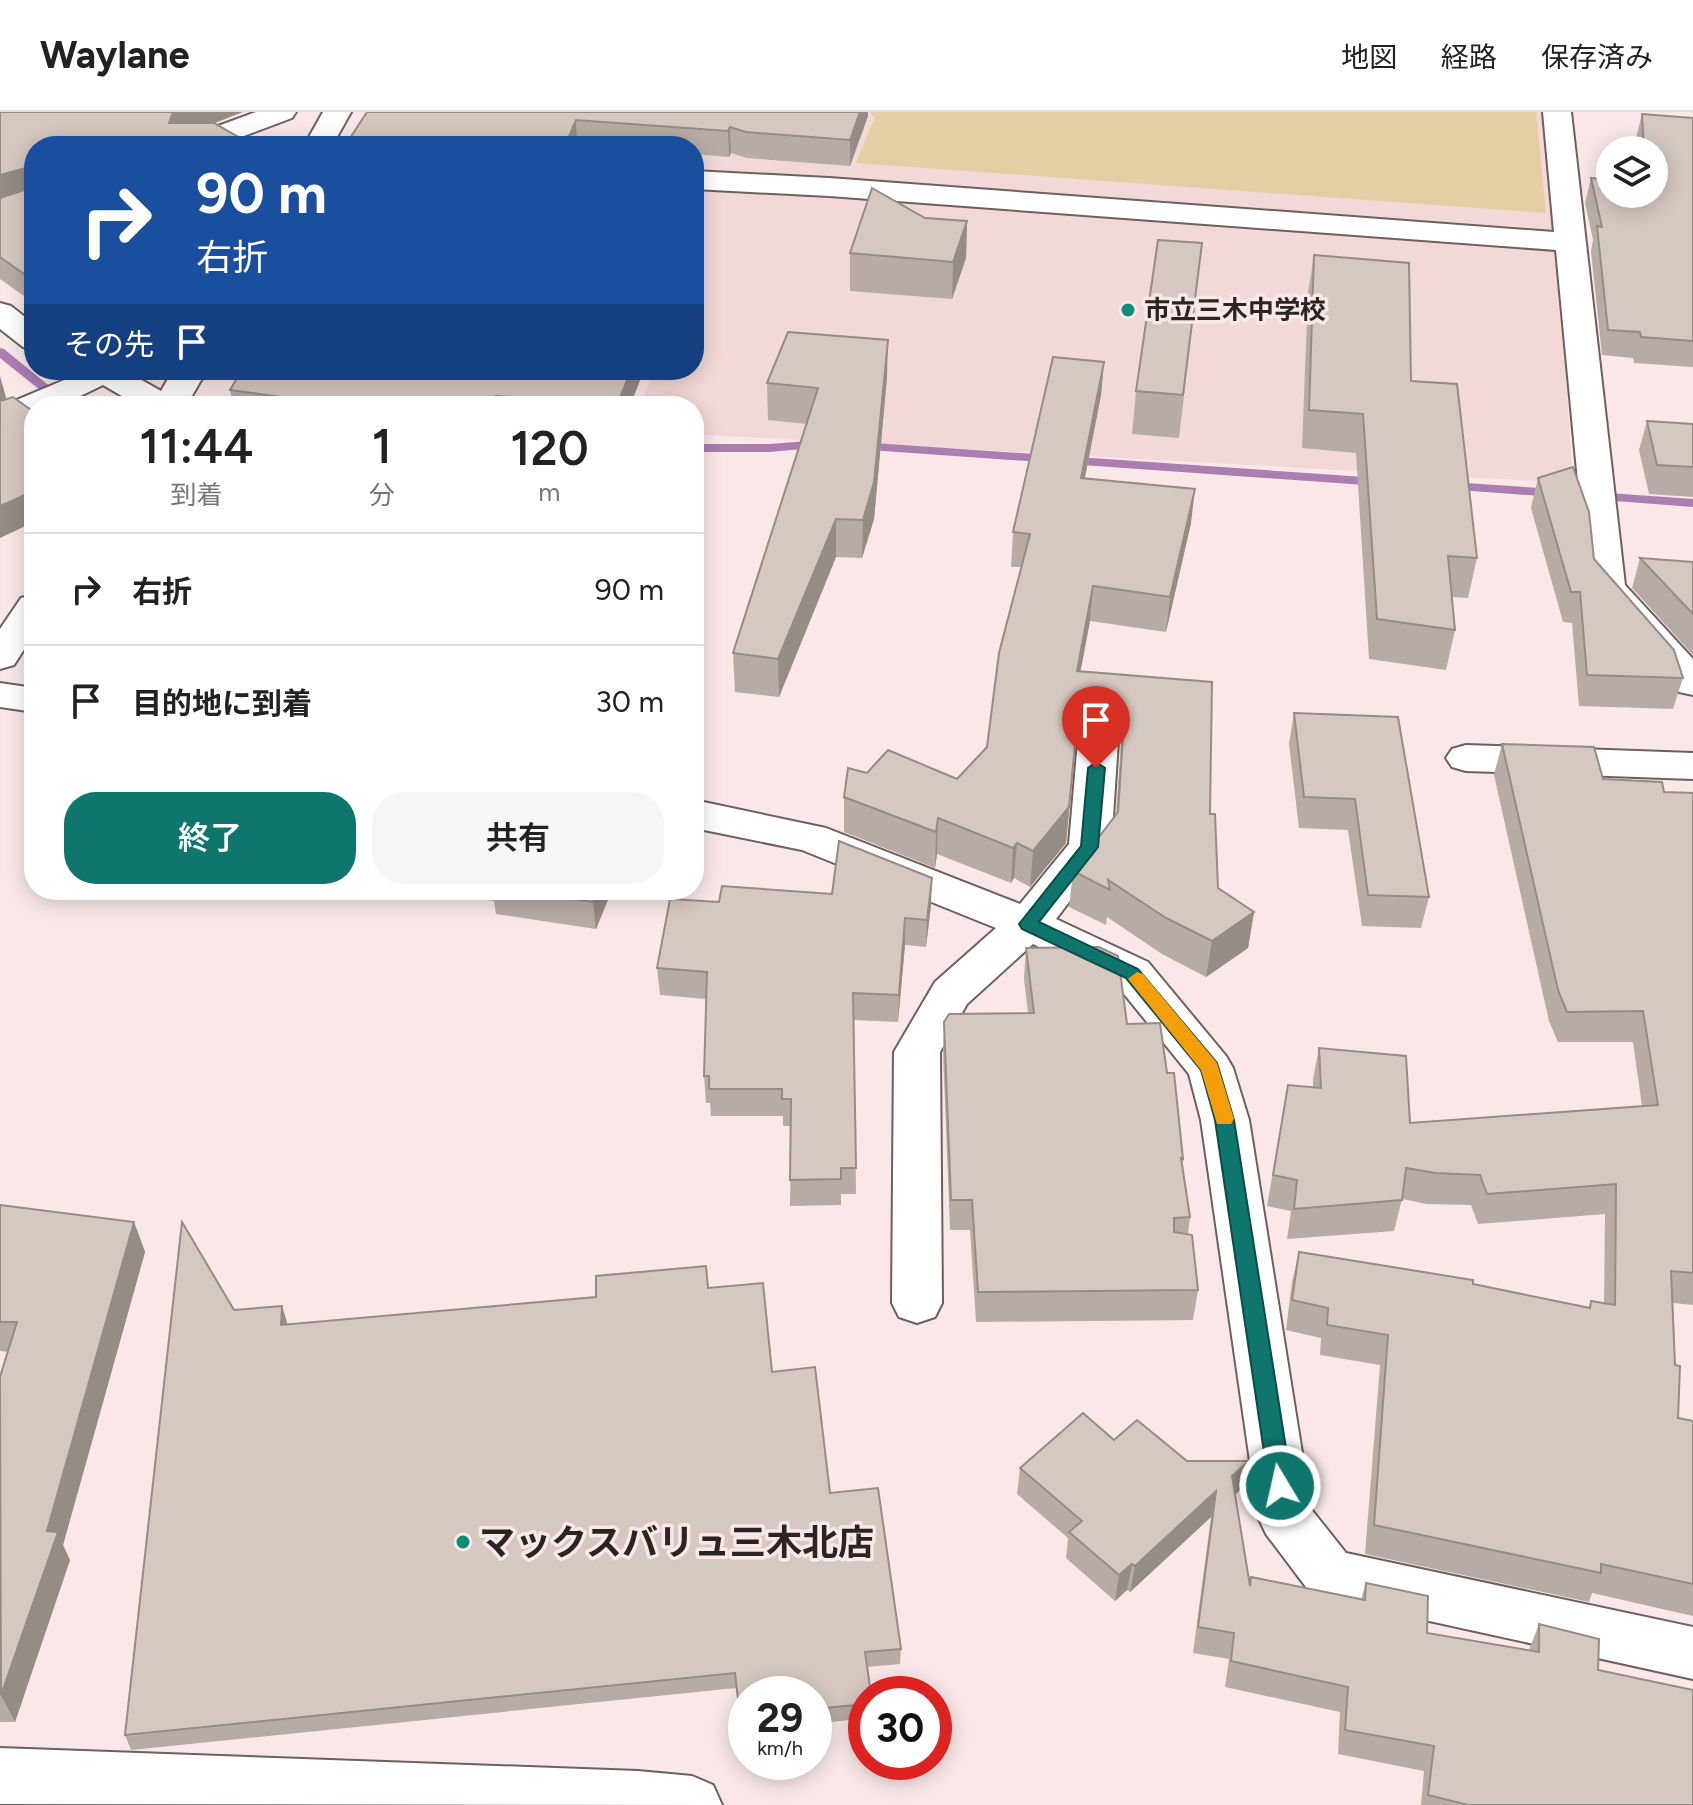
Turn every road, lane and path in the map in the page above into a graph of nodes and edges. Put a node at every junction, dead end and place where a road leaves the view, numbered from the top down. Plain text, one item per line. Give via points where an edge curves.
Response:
1 (282, 112) edge
2 (1557, 112) edge
3 (217, 136) edge
4 (704, 181) edge
5 (1570, 242) junction
6 (0, 313) edge
7 (24, 332) edge
8 (75, 380) edge
9 (105, 380) edge
10 (44, 396) edge
11 (143, 396) edge
12 (24, 407) edge
13 (0, 419) edge
14 (24, 621) edge
15 (0, 657) edge
16 (1693, 683) edge
17 (0, 695) edge
18 (24, 699) edge
19 (1098, 741) dead end
20 (1466, 758) dead end
21 (1693, 766) edge
22 (704, 816) edge
23 (1028, 924) junction
24 (917, 1303) dead end
25 (1693, 1653) edge
26 (0, 1776) edge
27 (692, 1805) edge

1 - 3 street
2 - 5 street
4 - 5 street
5 - 16 street via 1607,587
6 - 7 street
8 - 10 street
9 - 11 street
12 - 13 street
14 - 15 street
17 - 18 street
19 - 23 street via 1090,847
20 - 21 street
22 - 23 street via 811,838
23 - 24 street via 951,993 917,1052
23 - 25 street via 1132,973 1210,1068 1225,1120 1285,1517 1329,1574
26 - 27 street

